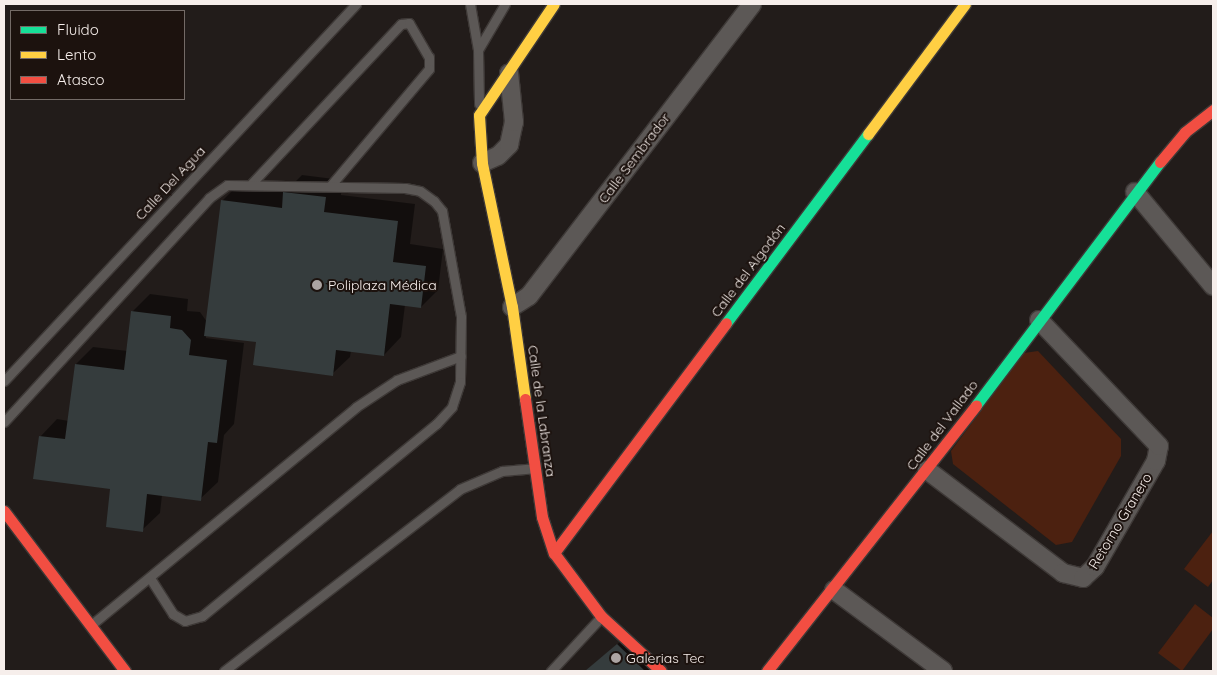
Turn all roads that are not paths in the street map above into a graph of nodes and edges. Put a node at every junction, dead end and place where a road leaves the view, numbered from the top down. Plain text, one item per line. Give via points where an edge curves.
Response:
1 (356, 4) edge
2 (470, 4) edge
3 (505, 4) edge
4 (554, 4) edge
5 (752, 4) edge
6 (966, 4) edge
7 (478, 50) junction
8 (509, 73) junction
9 (1213, 110) edge
10 (479, 114) junction
11 (482, 164) junction
12 (252, 183) junction
13 (330, 186) junction
14 (1136, 192) junction
15 (1213, 286) edge
16 (512, 307) junction
17 (1039, 320) junction
18 (461, 356) junction
19 (4, 381) edge
20 (4, 422) edge
21 (536, 468) junction
22 (927, 470) junction
23 (4, 511) edge
24 (554, 553) junction
25 (150, 578) junction
26 (834, 590) junction
27 (601, 616) junction
28 (90, 626) junction
29 (125, 671) edge
30 (224, 671) edge
31 (551, 671) edge
32 (661, 671) edge
33 (767, 671) edge
34 (943, 671) edge

1 - 19 lane, Calle Del Agua
2 - 7 lane
3 - 7 lane
4 - 8 street
5 - 16 street, Calle Sembrador via 529,296
6 - 24 street, Calle del Algodón
7 - 10 lane
8 - 10 street
8 - 11 street via 514,122 509,145 498,156
9 - 14 street, Calle del Vallado via 1185,132
10 - 11 street, Calle de la Labranza
11 - 16 street, Calle de la Labranza
12 - 13 lane
12 - 13 lane via 401,24 409,23 429,57 429,69
12 - 20 lane via 227,185 209,198
13 - 18 lane via 420,191 442,211 461,317
14 - 15 street
14 - 17 street, Calle del Vallado
16 - 21 street, Calle de la Labranza
17 - 22 street, Calle del Vallado
17 - 22 street, Retorno Granero via 1159,446 1156,461 1095,567 1083,578 1062,573
18 - 25 lane via 397,380 356,407
18 - 25 lane via 458,395 436,424 202,616 185,620 178,618 165,605
21 - 24 street, Calle de la Labranza via 542,517
21 - 30 lane via 502,471 460,488
22 - 26 street, Calle del Vallado
23 - 28 street
24 - 27 street, Calle de la Labranza
25 - 28 lane
26 - 33 street, Calle del Vallado
26 - 34 street
27 - 31 lane
27 - 32 street, Calle de la Labranza
28 - 29 street

